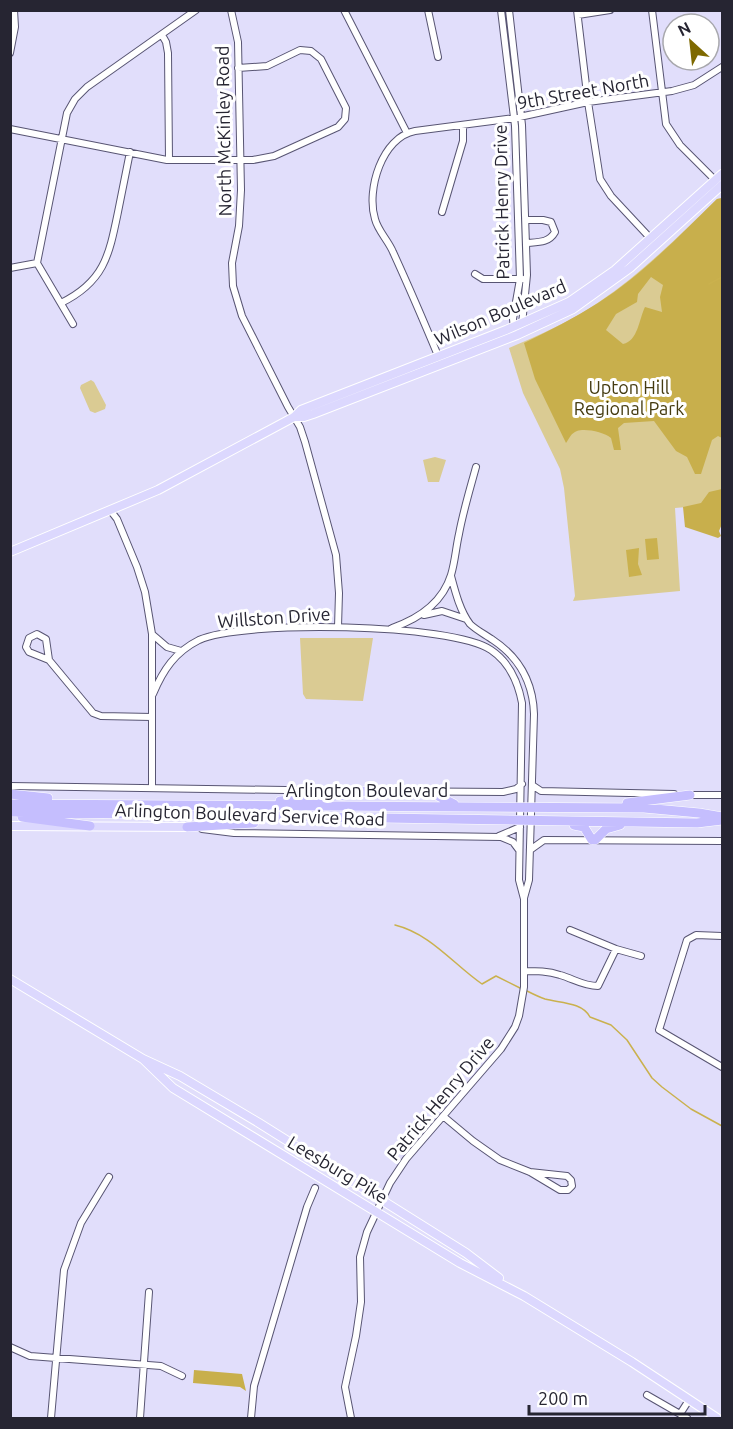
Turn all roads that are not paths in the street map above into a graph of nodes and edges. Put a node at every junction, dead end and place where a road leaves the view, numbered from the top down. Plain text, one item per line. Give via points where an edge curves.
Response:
1 (14, 10) edge
2 (196, 10) edge
3 (231, 10) edge
4 (344, 10) edge
5 (428, 10) edge
6 (501, 10) edge
7 (509, 10) edge
8 (610, 10) edge
9 (652, 10) edge
10 (578, 13) edge
11 (162, 35) junction
12 (10, 53) edge
13 (438, 57) dead end
14 (723, 67) edge
15 (238, 69) junction
16 (661, 93) junction
17 (588, 102) junction
18 (518, 118) junction
19 (463, 125) junction
20 (10, 129) edge
21 (406, 133) junction
22 (61, 139) junction
23 (130, 152) junction
24 (169, 160) junction
25 (240, 160) junction
26 (723, 174) edge
27 (720, 185) edge
28 (442, 212) dead end
29 (526, 220) junction
30 (653, 242) junction
31 (526, 243) junction
32 (37, 263) junction
33 (10, 268) edge
34 (475, 274) dead end
35 (523, 279) junction
36 (61, 303) junction
37 (73, 324) dead end
38 (522, 324) junction
39 (515, 331) junction
40 (440, 360) junction
41 (294, 417) junction
42 (476, 467) dead end
43 (110, 510) junction
44 (10, 552) edge
45 (451, 576) junction
46 (421, 616) junction
47 (469, 622) junction
48 (338, 627) junction
49 (388, 629) junction
50 (418, 633) junction
51 (152, 634) junction
52 (469, 642) junction
53 (181, 651) junction
54 (49, 660) junction
55 (153, 694) junction
56 (153, 717) junction
57 (522, 784) junction
58 (532, 785) junction
59 (10, 786) edge
60 (152, 788) junction
61 (426, 790) junction
62 (367, 791) junction
63 (10, 794) edge
64 (690, 795) junction
65 (723, 795) edge
66 (10, 804) edge
67 (150, 804) junction
68 (213, 806) junction
69 (459, 806) junction
70 (526, 808) junction
71 (596, 809) junction
72 (10, 813) edge
73 (310, 818) junction
74 (723, 819) edge
75 (551, 820) junction
76 (524, 822) junction
77 (641, 822) junction
78 (10, 826) edge
79 (90, 826) junction
80 (187, 827) junction
81 (488, 837) junction
82 (594, 840) junction
83 (723, 841) edge
84 (530, 850) junction
85 (520, 854) junction
86 (524, 899) junction
87 (570, 930) dead end
88 (723, 936) edge
89 (616, 949) junction
90 (641, 956) dead end
91 (524, 971) junction
92 (10, 979) edge
93 (143, 1059) junction
94 (723, 1067) edge
95 (443, 1116) junction
96 (530, 1172) junction
97 (109, 1177) dead end
98 (315, 1188) dead end
99 (382, 1200) junction
100 (376, 1212) junction
101 (149, 1292) dead end
102 (524, 1296) junction
103 (10, 1347) edge
104 (55, 1359) junction
105 (143, 1364) junction
106 (182, 1376) dead end
107 (647, 1395) dead end
108 (689, 1400) junction
109 (680, 1414) junction
110 (51, 1419) edge
111 (140, 1419) edge
112 (251, 1419) edge
113 (351, 1419) edge
114 (687, 1419) edge
115 (717, 1419) edge

1 - 12 street
2 - 11 street
3 - 15 street, North McKinley Road
4 - 21 street
5 - 13 street
6 - 18 street, Patrick Henry Drive
7 - 18 street, Patrick Henry Drive
8 - 10 street
9 - 16 street
10 - 17 street
11 - 22 street via 83,91 68,111
11 - 24 street via 168,58
14 - 16 street, 9th Street North via 694,85
15 - 25 street, North McKinley Road
15 - 25 street via 268,66 301,50 314,52 346,113 335,129 274,156
16 - 17 street, 9th Street North
16 - 27 street via 670,133
17 - 18 street, 9th Street North
17 - 30 street via 600,179 610,196
18 - 19 street, 9th Street North
18 - 29 street, Patrick Henry Drive
18 - 35 street, Patrick Henry Drive
19 - 21 street, 9th Street North
19 - 28 street via 464,141
20 - 22 street
21 - 40 street via 377,171 372,207
22 - 23 street
22 - 32 street
23 - 24 street
23 - 36 street via 107,258 88,286
24 - 25 street
25 - 41 street, North McKinley Road via 241,208 232,263 233,286 242,316
26 - 27 main road, Wilson Boulevard
27 - 30 main road, Wilson Boulevard
29 - 31 street, Patrick Henry Drive
29 - 31 street, Patrick Henry Drive via 551,222 555,232 546,241
30 - 38 main road, Wilson Boulevard via 569,302
30 - 39 main road, Wilson Boulevard via 614,281 587,300
31 - 35 street, Patrick Henry Drive
32 - 33 street
32 - 36 street
34 - 35 street via 483,279
35 - 38 street, Patrick Henry Drive
35 - 39 street, Patrick Henry Drive
36 - 37 street
38 - 39 main road, Wilson Boulevard
39 - 40 main road, Wilson Boulevard
40 - 41 main road, Wilson Boulevard via 304,417
41 - 43 main road, Wilson Boulevard via 158,490
41 - 48 street, North McKinley Road via 305,442 333,543 338,575
42 - 45 street, Patrick Henry Drive
43 - 44 main road, Wilson Boulevard
43 - 51 street via 137,567
45 - 46 street, Patrick Henry Drive via 439,598
45 - 47 street, Patrick Henry Drive
46 - 47 street, Patrick Henry Drive via 442,612 460,615
46 - 49 street, Patrick Henry Drive
46 - 50 street
47 - 52 street, Patrick Henry Drive
47 - 58 street, Patrick Henry Drive via 513,656 529,684 533,702
48 - 49 street, Willston Drive
48 - 53 street, Willston Drive via 219,634
49 - 50 street, Patrick Henry Drive
50 - 52 street, Patrick Henry Drive
51 - 53 street via 167,648
51 - 55 street
52 - 57 street, Patrick Henry Drive via 502,659 519,688
53 - 55 street, Willston Drive via 164,670
54 - 54 street via 29,652 29,638 37,634 46,639
54 - 56 street via 97,715
55 - 56 street
56 - 60 street
57 - 61 street, Arlington Boulevard Service Road via 503,792
57 - 70 street, Patrick Henry Drive
58 - 64 street via 541,791
58 - 70 street, Patrick Henry Drive
59 - 60 street, Arlington Boulevard Service Road
60 - 62 street, Arlington Boulevard Service Road
61 - 62 street, Arlington Boulevard Service Road
61 - 69 highway
62 - 68 highway
63 - 67 highway
64 - 65 street
64 - 71 highway
66 - 67 highway, Arlington Boulevard
67 - 68 highway, Arlington Boulevard
68 - 69 highway, Arlington Boulevard
69 - 70 highway, Arlington Boulevard
70 - 71 highway, Arlington Boulevard
70 - 76 street, Patrick Henry Drive
71 - 74 highway, Arlington Boulevard via 644,808
72 - 73 highway, Arlington Boulevard
72 - 79 highway
73 - 76 highway, Arlington Boulevard
73 - 80 highway
74 - 77 highway, Arlington Boulevard via 697,823
75 - 76 highway, Arlington Boulevard
75 - 77 highway, Arlington Boulevard
75 - 82 highway via 584,827
76 - 81 street, Arlington Boulevard Service Road via 502,835
76 - 84 street, Patrick Henry Drive
76 - 85 street, Patrick Henry Drive
77 - 82 highway via 606,829
78 - 79 main road, Arlington Boulevard Service Road
79 - 80 main road, Arlington Boulevard Service Road
80 - 81 street, Arlington Boulevard Service Road via 296,834
81 - 85 street, Arlington Boulevard Service Road via 507,839 518,847
82 - 83 street
82 - 84 street via 544,840
84 - 86 street, Patrick Henry Drive
85 - 86 street, Patrick Henry Drive via 519,880
86 - 91 street, Patrick Henry Drive
87 - 89 street
88 - 94 street via 693,936 685,944 658,1030
89 - 90 street
89 - 91 street via 598,986 583,985 549,972
91 - 95 street, Patrick Henry Drive via 523,1000 508,1038
92 - 93 main road, Leesburg Pike
93 - 99 main road, Leesburg Pike via 180,1076
93 - 100 main road, Leesburg Pike via 174,1088
95 - 96 street via 501,1160
95 - 99 street, Patrick Henry Drive via 406,1159
96 - 96 street via 560,1190 572,1186 567,1176
97 - 104 street via 81,1223 67,1256
98 - 112 street via 254,1386
99 - 100 street, Patrick Henry Drive
99 - 102 main road, Leesburg Pike via 466,1253
100 - 102 main road, Leesburg Pike
100 - 113 street, Patrick Henry Drive via 360,1257 361,1302 345,1387
101 - 105 street
102 - 108 main road, Leesburg Pike
103 - 104 street via 30,1356
104 - 105 street
104 - 110 street
105 - 106 street via 160,1366
105 - 111 street
107 - 109 street
108 - 109 street
108 - 115 main road, Leesburg Pike
109 - 114 street

